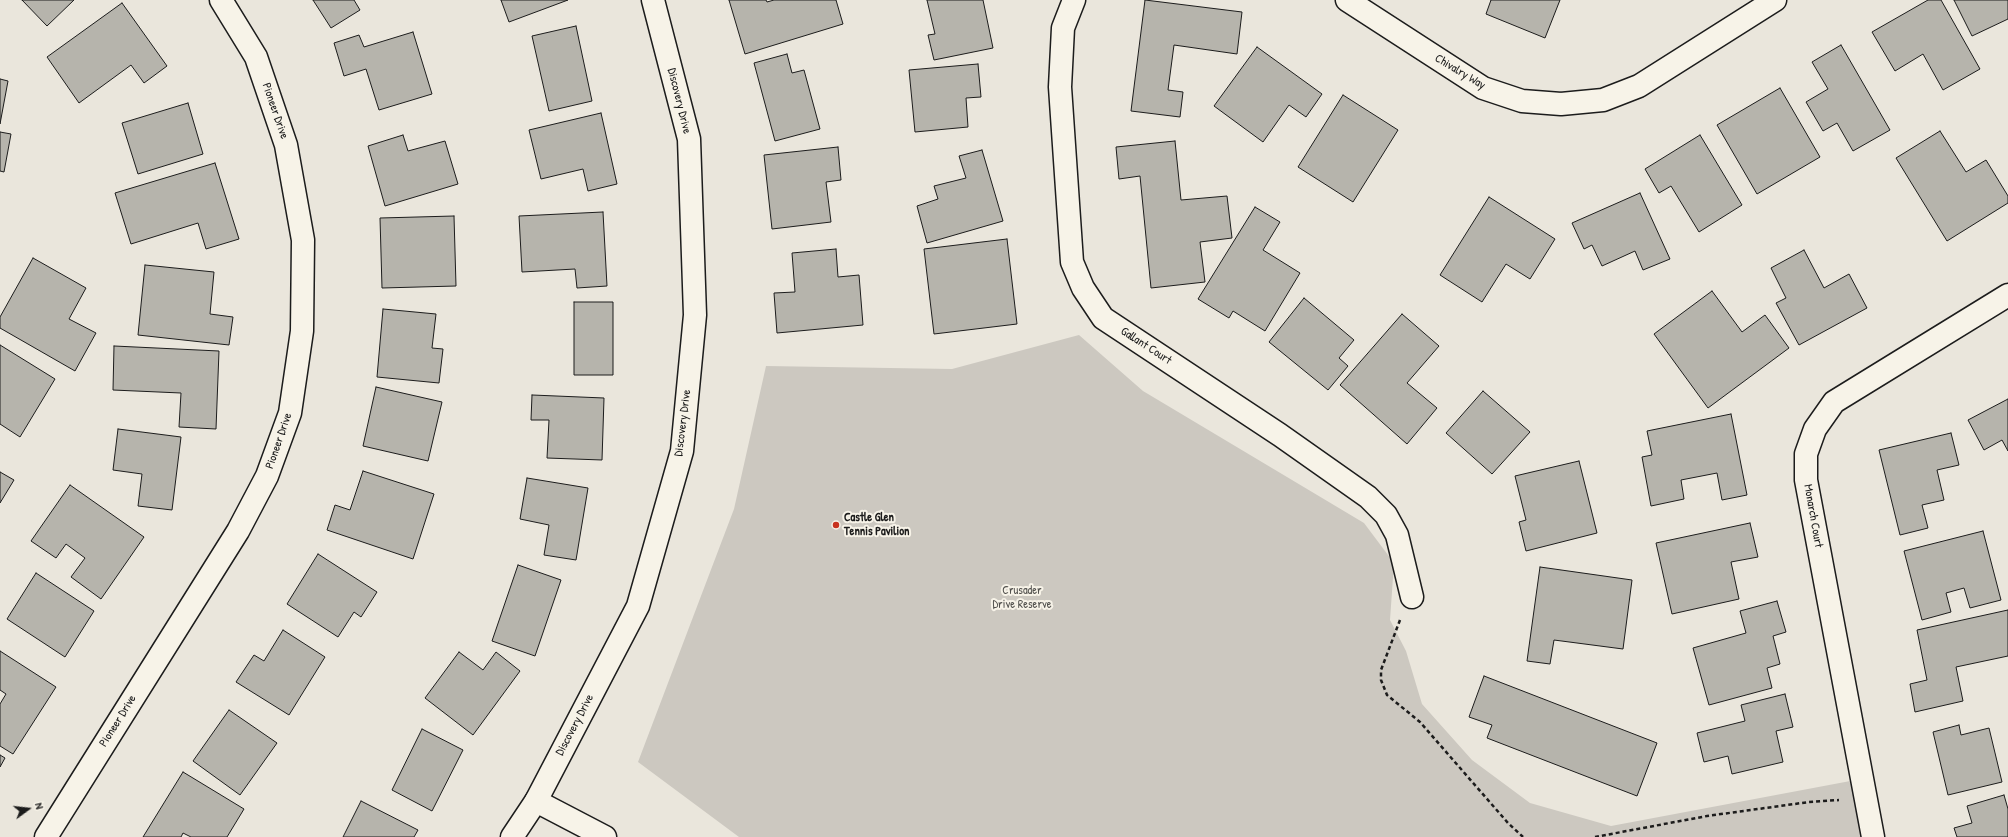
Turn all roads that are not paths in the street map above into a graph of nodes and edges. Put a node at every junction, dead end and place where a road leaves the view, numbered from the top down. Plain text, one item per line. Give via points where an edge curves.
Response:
1 (221, 0) edge
2 (653, 0) edge
3 (1074, 0) edge
4 (1347, 0) edge
5 (1775, 0) edge
6 (2008, 295) edge
7 (1411, 595) road end
8 (536, 801) junction
9 (46, 837) edge
10 (512, 837) edge
11 (605, 837) edge
12 (1873, 837) edge

1 - 9 street, Pioneer Drive via 256,57 286,144 303,240 302,332 290,413 267,476 238,531
2 - 8 street, Discovery Drive via 689,139 695,315 682,451 638,606
3 - 7 street, Gallant Court via 1064,28 1060,87 1072,262 1083,288 1102,318 1280,435 1368,497 1386,515 1397,535
4 - 5 street, Chivalry Way via 1483,88 1522,101 1561,104 1603,100 1639,86
6 - 12 street, Monarch Court via 1834,402 1815,429 1806,454 1806,480
8 - 10 street, Discovery Drive
8 - 11 street

